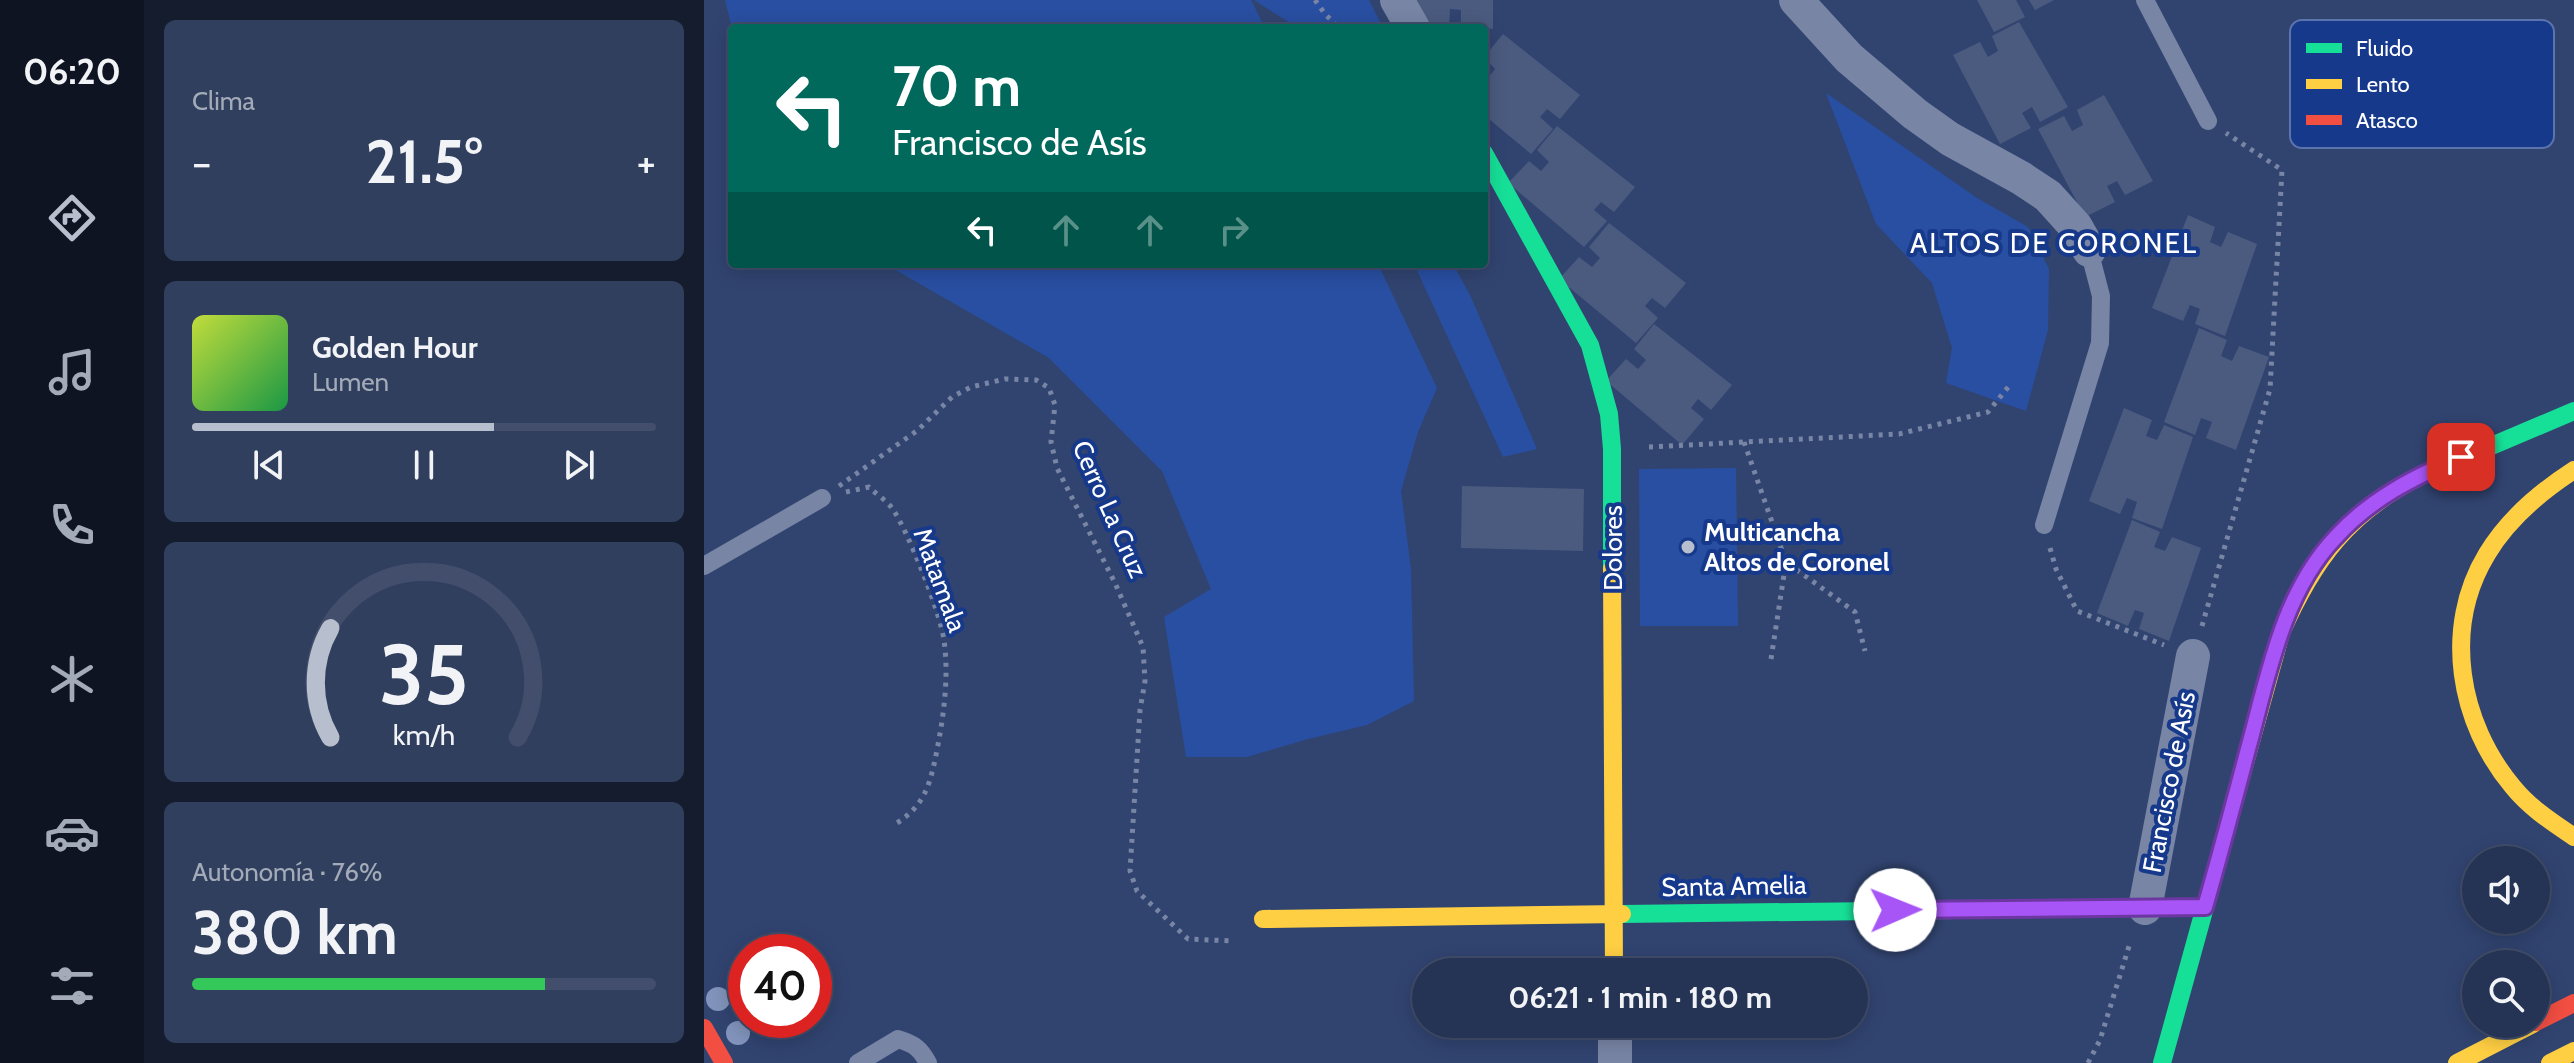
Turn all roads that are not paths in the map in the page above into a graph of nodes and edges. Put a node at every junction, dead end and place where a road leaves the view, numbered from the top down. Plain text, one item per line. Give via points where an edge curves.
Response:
1 (1397, 0) edge
2 (1796, 0) edge
3 (2145, 0) edge
4 (1411, 24) edge
5 (2208, 121) road end
6 (1488, 160) edge
7 (2089, 250) joint
8 (2574, 411) edge
9 (2574, 470) edge
10 (822, 498) road end
11 (2044, 525) road end
12 (704, 566) edge
13 (2193, 656) road end
14 (2574, 837) edge
15 (2205, 907) junction
16 (2145, 908) junction
17 (1613, 913) junction
18 (1263, 919) road end
19 (1614, 958) edge
20 (2574, 1003) edge
21 (2550, 1015) edge
22 (704, 1028) edge
23 (1615, 1038) edge
24 (2505, 1038) edge
25 (2574, 1051) edge
26 (724, 1063) edge
27 (858, 1063) edge
28 (928, 1063) edge
29 (1615, 1063) edge
30 (2162, 1063) edge
31 (2457, 1063) edge
32 (2550, 1063) edge

1 - 4 street
2 - 7 street via 1892,96 1950,139 2048,196
3 - 5 lane
6 - 17 main road, Dolores via 1590,345 1609,414
7 - 11 lane via 2101,296 2100,343
8 - 15 main road via 2408,481 2333,539 2302,585 2281,633
9 - 14 main road via 2528,504 2490,549 2468,595 2460,660 2468,705 2490,757 2522,799
10 - 12 lane
13 - 16 street, Francisco de Asís
15 - 16 main road, Santa Amelia
15 - 30 main road
16 - 17 main road, Santa Amelia
17 - 18 main road, Santa Amelia
17 - 19 main road, Dolores
20 - 21 main road
22 - 26 main road
23 - 29 street
24 - 31 main road
25 - 32 main road
27 - 28 lane via 898,1039 922,1050

